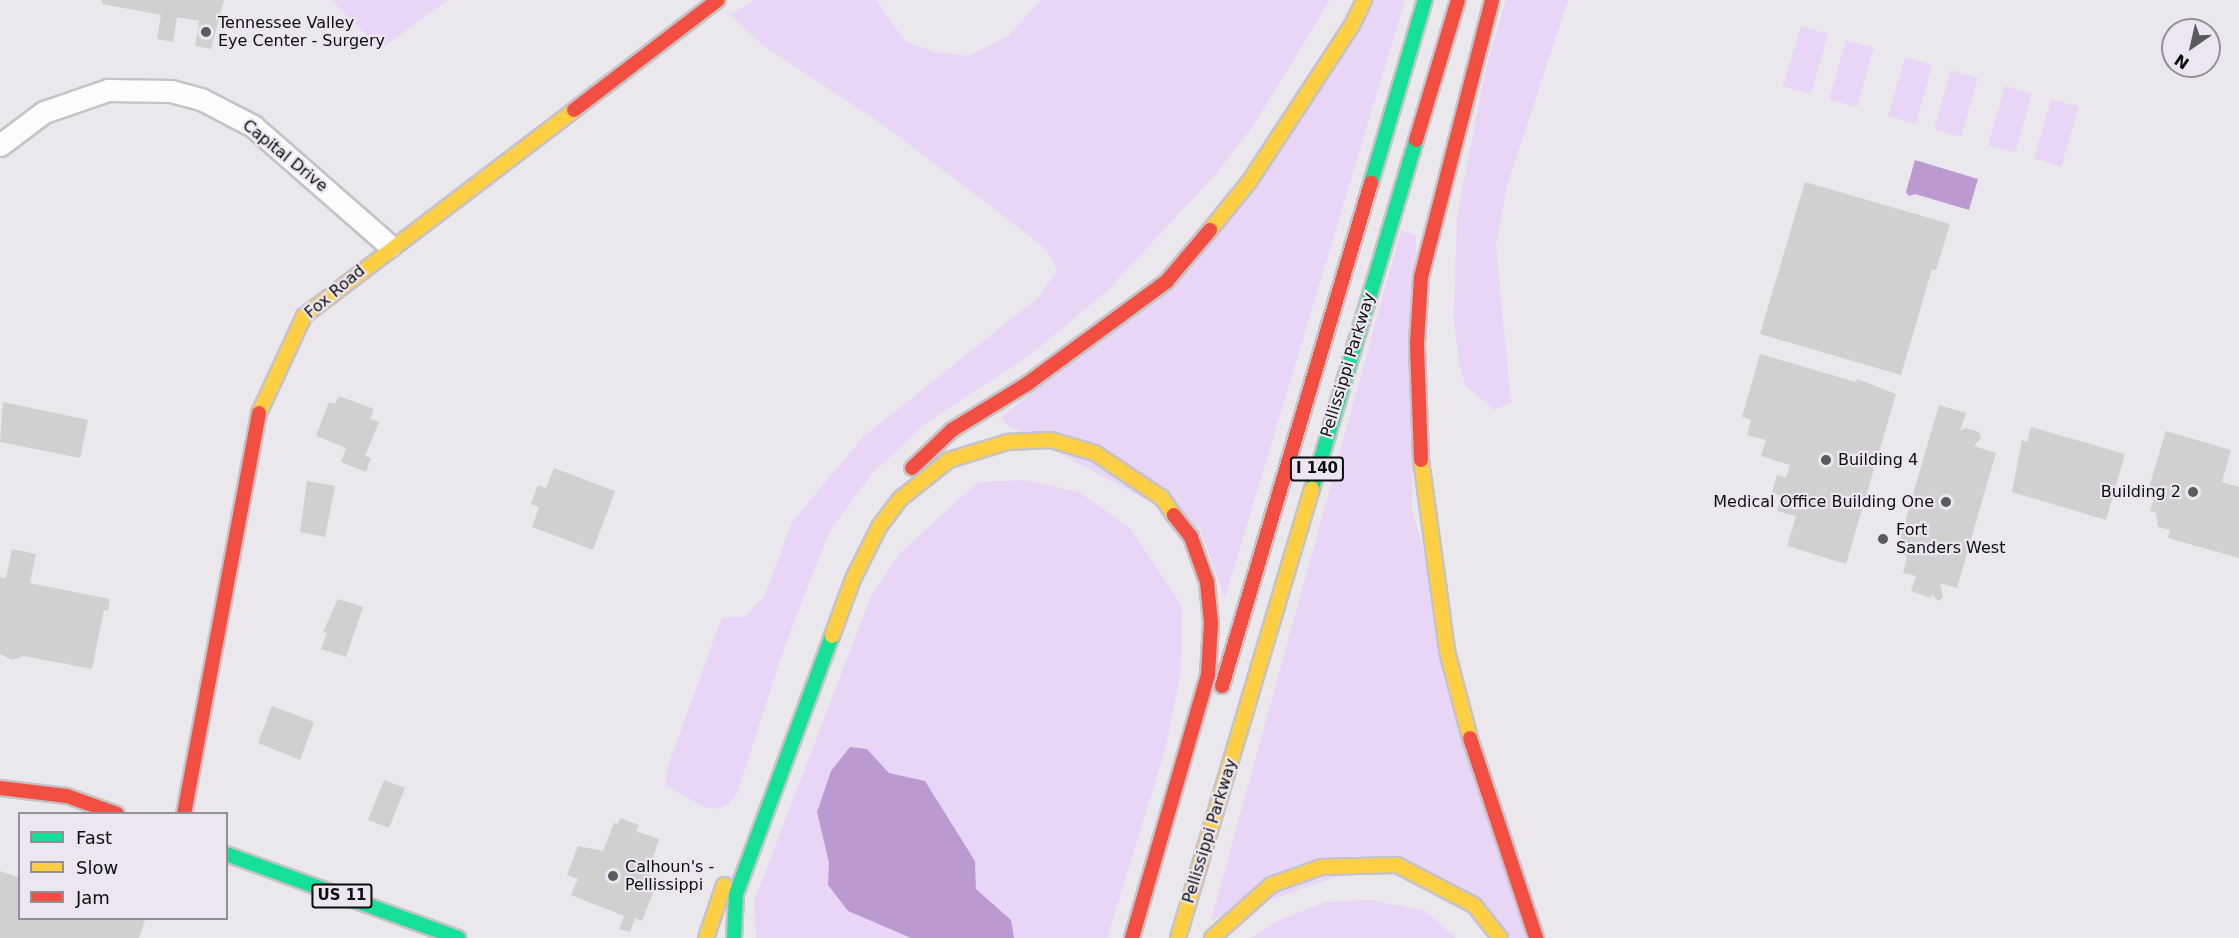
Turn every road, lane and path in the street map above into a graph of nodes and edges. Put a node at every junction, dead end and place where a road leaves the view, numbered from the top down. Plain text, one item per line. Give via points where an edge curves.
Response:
1 (718, 0) edge
2 (1364, 0) edge
3 (1425, 0) edge
4 (1458, 0) edge
5 (1492, 0) edge
6 (0, 145) edge
7 (390, 246) junction
8 (1218, 698) dead end
9 (1204, 744) dead end
10 (0, 788) edge
11 (114, 812) edge
12 (184, 812) edge
13 (228, 855) edge
14 (458, 938) edge
15 (706, 938) edge
16 (734, 938) edge
17 (1132, 938) edge
18 (1145, 938) edge
19 (1178, 938) edge
20 (1212, 938) edge
21 (1500, 938) edge
22 (1536, 938) edge

1 - 7 main road, Fox Road
2 - 15 main road via 1352,25 1249,182 1167,281 1027,384 952,430 895,485 851,557
3 - 8 main road, Pellissippi Parkway / I 140
4 - 19 main road, Pellissippi Parkway / I 140
5 - 22 main road via 1421,276 1417,343 1420,474 1447,651 1473,750
6 - 7 street, Capital Drive via 44,112 84,96 134,88 191,96 221,107 253,126
7 - 12 main road, Fox Road via 304,316 259,412
9 - 18 main road, Pellissippi Parkway
10 - 11 main road via 68,796
13 - 14 main road, US 11
16 - 17 main road via 736,894 853,579 879,527 900,499 949,460 1008,442 1051,440 1095,453 1162,498 1191,537 1207,582 1211,652 1206,686
20 - 21 main road via 1270,885 1321,867 1397,865 1474,905

